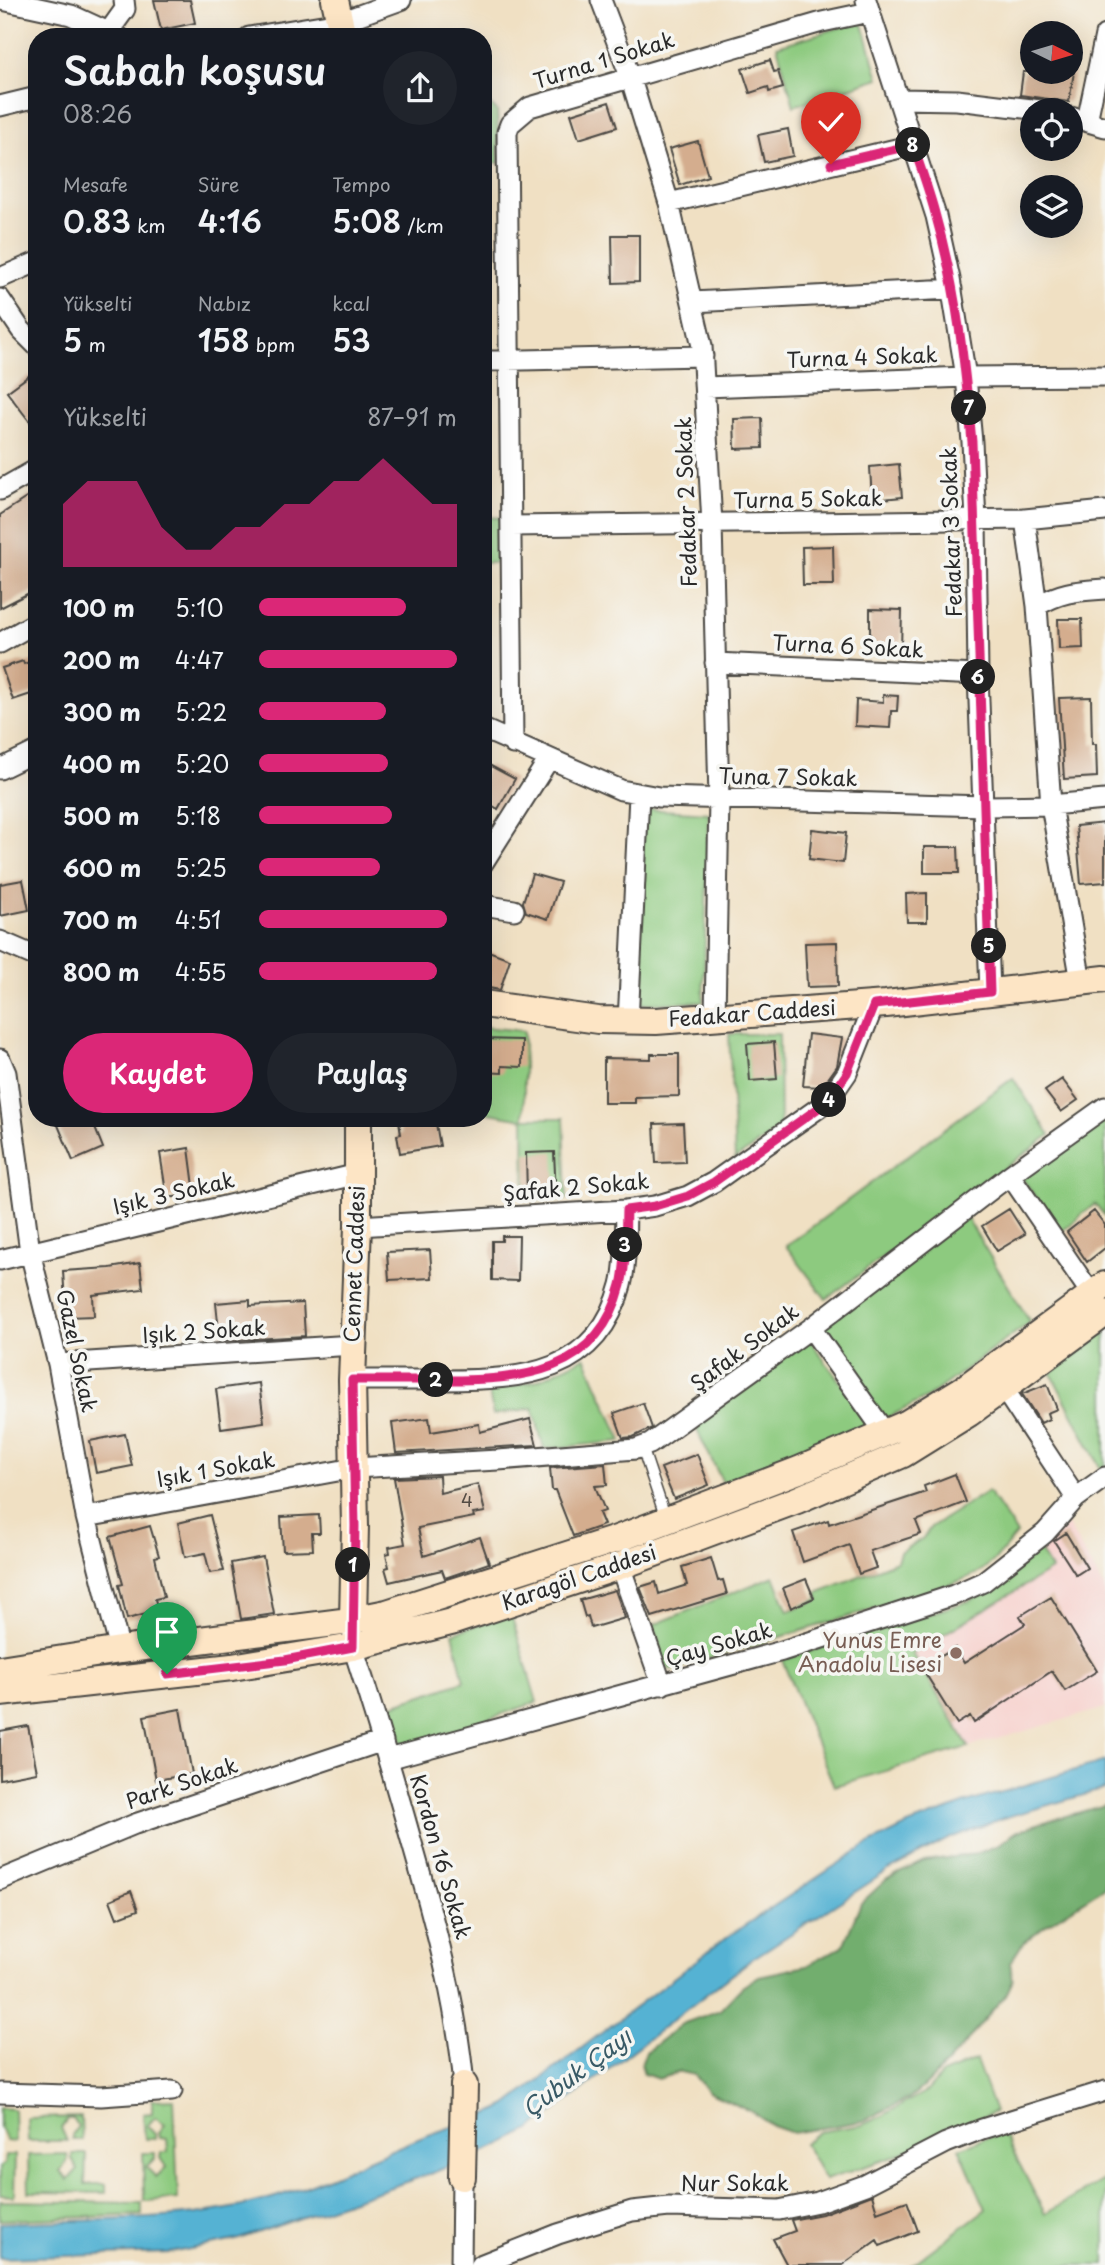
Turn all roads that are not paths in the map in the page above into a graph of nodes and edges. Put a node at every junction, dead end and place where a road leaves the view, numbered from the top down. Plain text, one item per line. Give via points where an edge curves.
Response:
1 (2, 0) edge
2 (124, 0) edge
3 (401, 0) edge
4 (601, 0) edge
5 (868, 6) edge
6 (339, 20) edge
7 (97, 28) edge
8 (115, 28) edge
9 (297, 28) edge
10 (1105, 35) edge
11 (631, 76) junction
12 (28, 99) edge
13 (898, 99) junction
14 (0, 106) edge
15 (1020, 108) edge
16 (1088, 122) edge
17 (913, 145) junction
18 (668, 203) junction
19 (28, 266) edge
20 (0, 278) edge
21 (952, 289) junction
22 (0, 299) edge
23 (692, 302) junction
24 (28, 337) edge
25 (703, 356) junction
26 (492, 361) edge
27 (510, 361) junction
28 (1105, 376) edge
29 (965, 377) junction
30 (705, 387) junction
31 (28, 474) edge
32 (0, 490) edge
33 (1105, 510) edge
34 (1025, 519) junction
35 (976, 520) junction
36 (712, 524) junction
37 (511, 526) junction
38 (1105, 589) edge
39 (1037, 606) junction
40 (28, 627) edge
41 (0, 643) edge
42 (715, 663) junction
43 (978, 676) junction
44 (492, 734) edge
45 (513, 744) junction
46 (28, 755) edge
47 (549, 759) junction
48 (0, 769) edge
49 (639, 795) junction
50 (719, 799) junction
51 (1105, 800) edge
52 (1051, 805) junction
53 (985, 806) junction
54 (492, 849) edge
55 (492, 906) edge
56 (514, 910) dead end
57 (0, 941) edge
58 (28, 953) edge
59 (1093, 981) edge
60 (990, 992) junction
61 (492, 1005) edge
62 (874, 1005) junction
63 (715, 1018) junction
64 (628, 1022) junction
65 (2, 1069) edge
66 (1105, 1107) edge
67 (358, 1127) edge
68 (358, 1174) junction
69 (1010, 1175) junction
70 (626, 1210) junction
71 (358, 1226) junction
72 (30, 1252) junction
73 (0, 1260) edge
74 (1101, 1298) edge
75 (811, 1328) junction
76 (353, 1345) junction
77 (58, 1364) junction
78 (352, 1380) junction
79 (1004, 1389) junction
80 (886, 1434) junction
81 (642, 1447) junction
82 (354, 1468) junction
83 (1105, 1477) edge
84 (1076, 1498) junction
85 (86, 1517) junction
86 (667, 1520) junction
87 (620, 1566) junction
88 (353, 1620) junction
89 (353, 1647) junction
90 (120, 1650) junction
91 (0, 1669) edge
92 (662, 1685) junction
93 (0, 1693) edge
94 (386, 1750) junction
95 (0, 1880) edge
96 (464, 2085) joint
97 (172, 2091) dead end
98 (1105, 2091) edge
99 (0, 2093) edge
100 (462, 2177) joint
101 (461, 2265) edge
102 (480, 2265) edge

1 - 7 street via 71,15
2 - 8 street via 125,9
3 - 6 street
4 - 11 street, Fedakar 2 Sokak
5 - 11 street, Turna 1 Sokak
5 - 13 street, Fedakar 3 Sokak
6 - 9 street
10 - 16 street
11 - 18 street, Fedakar 2 Sokak
11 - 27 street, Turna 1 Sokak via 530,107 510,124
12 - 14 street
13 - 15 street
13 - 17 street, Fedakar 3 Sokak
17 - 18 street
17 - 21 street, Fedakar 3 Sokak via 936,216
18 - 23 street, Fedakar 2 Sokak
19 - 20 street
21 - 23 street
21 - 29 street, Fedakar 3 Sokak
22 - 24 street
23 - 25 street, Fedakar 2 Sokak
25 - 27 street
25 - 30 street, Fedakar 2 Sokak
26 - 27 street
27 - 37 street, Turna 1 Sokak
28 - 29 street, Turna 4 Sokak
29 - 30 street, Turna 4 Sokak
29 - 35 street, Fedakar 3 Sokak
30 - 36 street, Fedakar 2 Sokak
31 - 32 street
33 - 34 street, Turna 5 Sokak
34 - 35 street, Turna 5 Sokak
34 - 39 street
35 - 36 street, Turna 5 Sokak
35 - 43 street, Fedakar 3 Sokak
36 - 37 street, Turna 5 Sokak
36 - 42 street, Fedakar 2 Sokak
37 - 45 street, Turna 1 Sokak
38 - 39 street via 1054,595
39 - 52 street
40 - 41 street
42 - 43 street, Turna 6 Sokak
42 - 50 street, Fedakar 2 Sokak
43 - 53 street, Fedakar 3 Sokak
44 - 45 street, Tuna 7 Sokak
45 - 47 street, Tuna 7 Sokak
46 - 48 street
47 - 49 street, Tuna 7 Sokak
47 - 54 street
49 - 50 street, Tuna 7 Sokak
49 - 64 street
50 - 53 street, Tuna 7 Sokak
50 - 63 street, Fedakar 2 Sokak
51 - 52 street, Tuna 7 Sokak
52 - 53 street, Tuna 7 Sokak
52 - 59 street
53 - 60 street, Fedakar 3 Sokak
55 - 56 street
57 - 58 street
59 - 60 main road, Fedakar Caddesi
60 - 62 main road, Fedakar Caddesi
61 - 64 main road, Fedakar Caddesi
62 - 63 main road, Fedakar Caddesi
62 - 70 street, Şafak 2 Sokak via 847,1073 827,1102 688,1196
63 - 64 main road, Fedakar Caddesi
65 - 72 street, Gazel Sokak
66 - 69 street, Şafak Sokak
67 - 68 main road, Cennet Caddesi
68 - 71 main road, Cennet Caddesi
68 - 72 street, Işık 3 Sokak
69 - 74 street
69 - 75 street, Şafak Sokak
70 - 71 street, Şafak 2 Sokak
70 - 78 street via 622,1282 616,1302 590,1342 569,1359 495,1380
71 - 76 main road, Cennet Caddesi
72 - 73 street, Işık 3 Sokak
72 - 77 street, Gazel Sokak
74 - 79 main road, Karagöl Caddesi
74 - 80 main road via 922,1416
75 - 80 street
75 - 81 street, Şafak Sokak via 663,1437
76 - 77 street, Işık 2 Sokak
76 - 78 main road, Cennet Caddesi
77 - 85 street, Gazel Sokak
78 - 82 main road, Cennet Caddesi
79 - 84 street
79 - 87 main road, Karagöl Caddesi via 877,1467
80 - 86 main road
81 - 82 street, Şafak Sokak
81 - 86 lane
82 - 85 street, Işık 1 Sokak
82 - 88 main road, Cennet Caddesi
83 - 84 street, Çay Sokak
84 - 92 street, Çay Sokak via 1045,1533 971,1588 890,1618
85 - 90 street, Gazel Sokak
86 - 88 main road via 445,1596
87 - 89 main road, Karagöl Caddesi via 451,1622
87 - 92 street
88 - 89 street, Kordon 16 Sokak
88 - 90 main road
89 - 93 main road, Karagöl Caddesi via 232,1667
89 - 94 street, Kordon 16 Sokak
90 - 91 main road
92 - 94 street, Çay Sokak
94 - 95 street, Park Sokak via 135,1824
94 - 96 street, Kordon 16 Sokak via 444,1959
96 - 100 main road
97 - 99 street via 101,2096
98 - 102 street, Nur Sokak via 946,2143 865,2185 818,2202 779,2210 669,2207 632,2211
100 - 101 street

